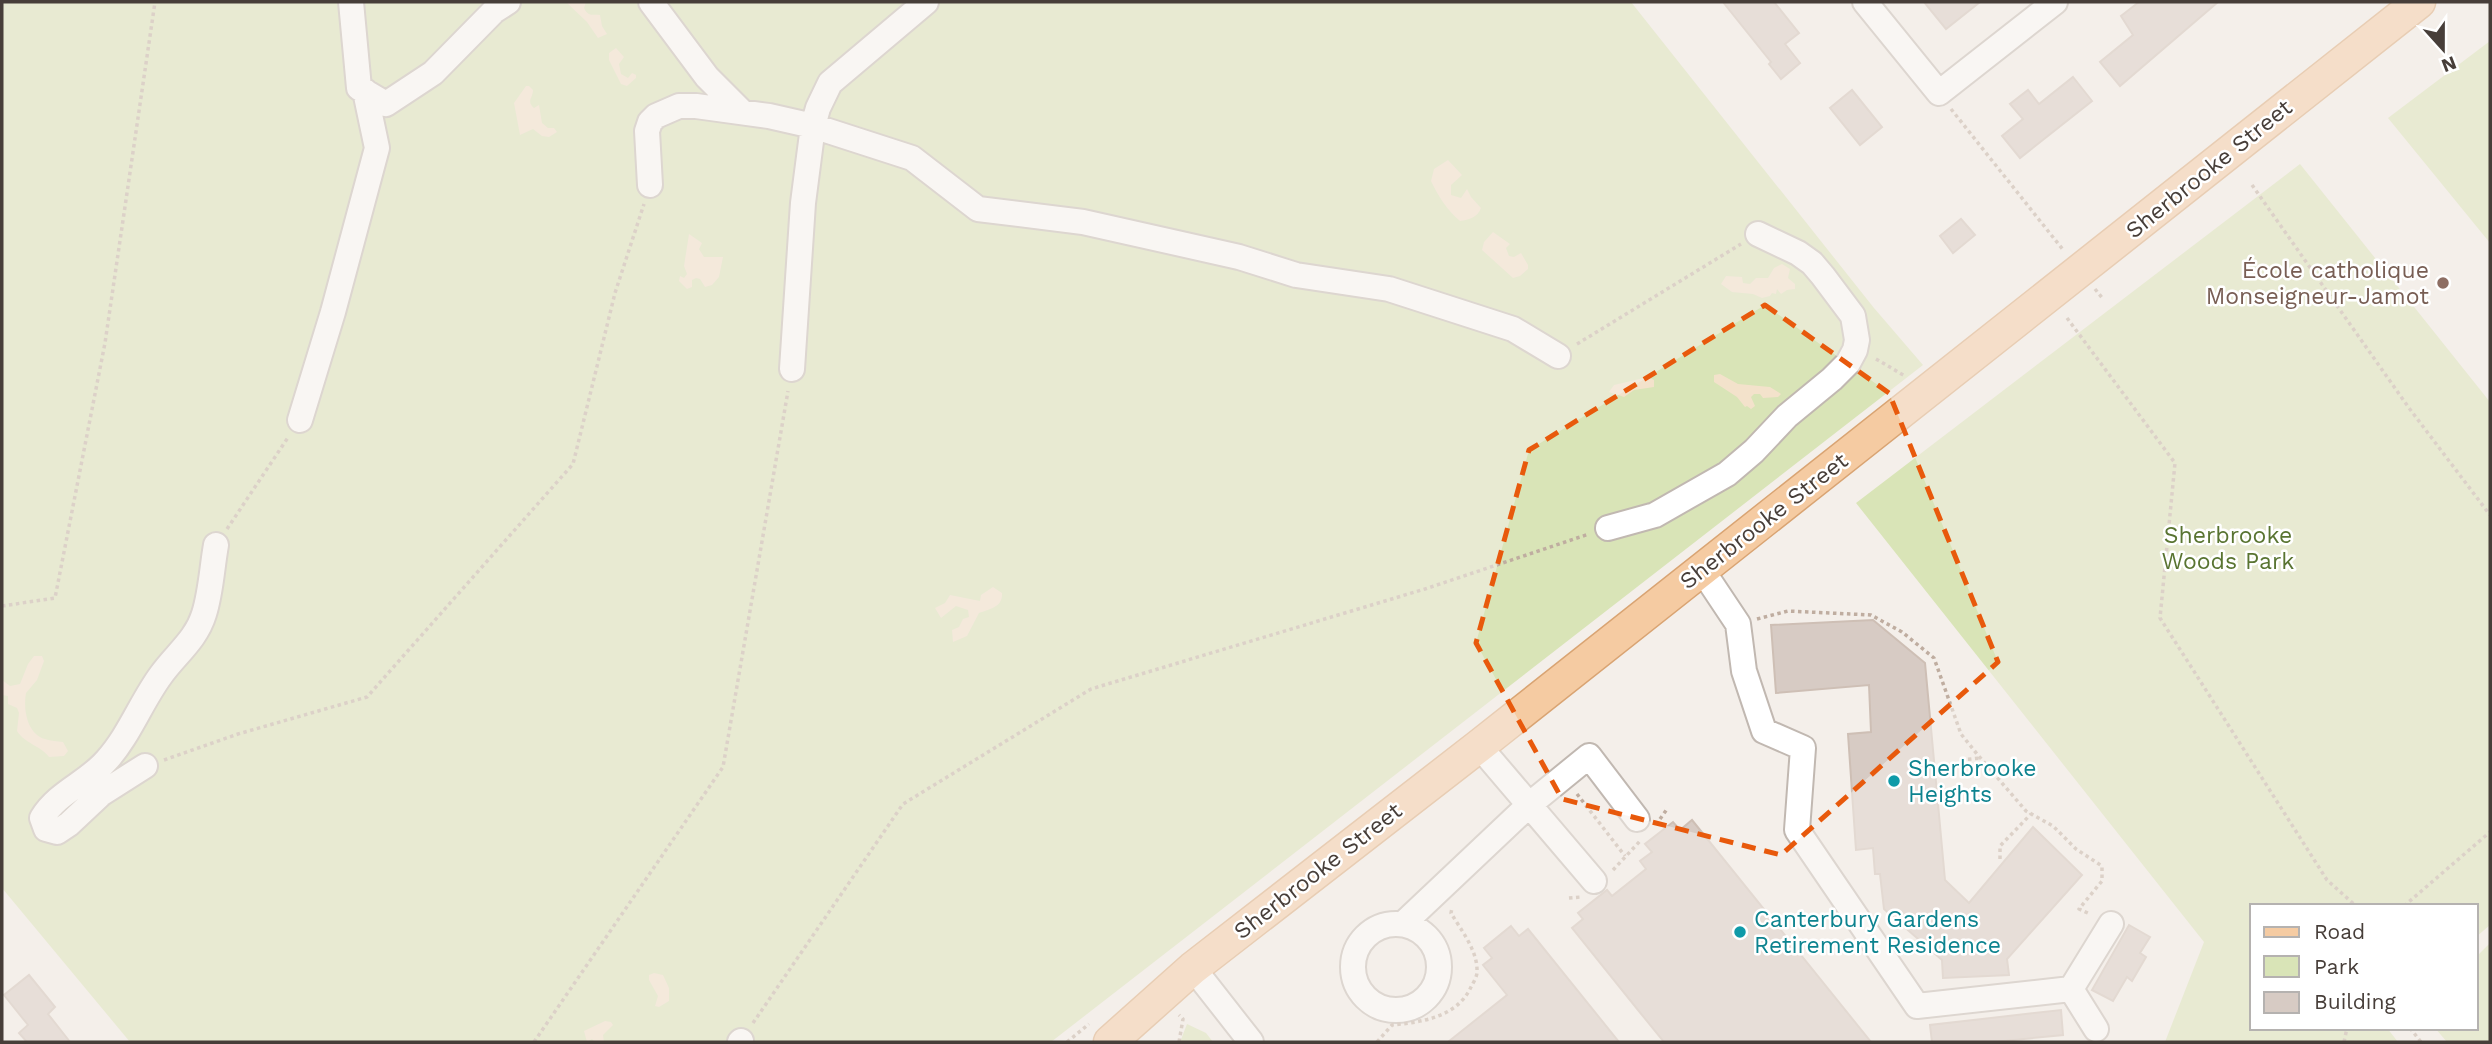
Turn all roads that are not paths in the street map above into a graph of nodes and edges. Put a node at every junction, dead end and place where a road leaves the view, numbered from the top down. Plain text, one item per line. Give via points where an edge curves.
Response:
1 (351, 2) edge
2 (508, 2) edge
3 (651, 2) edge
4 (926, 2) edge
5 (1865, 2) edge
6 (2054, 2) edge
7 (2419, 2) edge
8 (365, 91) junction
9 (742, 112) junction
10 (813, 126) junction
11 (650, 185) road end
12 (1758, 234) road end
13 (1558, 356) road end
14 (792, 369) road end
15 (300, 420) road end
16 (1608, 528) road end
17 (216, 545) road end
18 (1702, 570) junction
19 (1479, 746) junction
20 (145, 766) road end
21 (1535, 813) junction
22 (1646, 826) road end
23 (1597, 883) road end
24 (1403, 924) dead end
25 (2111, 924) road end
26 (1193, 968) junction
27 (2071, 989) junction
28 (2096, 1029) dead end
29 (1110, 1042) edge
30 (1251, 1042) edge

1 - 8 street via 359,88
2 - 8 street via 433,73 386,104
3 - 9 street via 707,77
4 - 10 street via 830,83
5 - 6 street via 1939,93
7 - 18 main road, Sherbrooke Street
8 - 15 street via 377,148
9 - 10 street
9 - 11 street via 679,106 656,116 648,131
10 - 13 street via 912,158 978,209 1083,222 1239,257 1296,275 1390,289 1513,330
10 - 14 street
12 - 16 street via 1798,253 1823,276 1853,316 1855,350 1832,379 1727,474 1655,515
17 - 20 street via 197,631 161,674 108,760 49,807 42,818 46,830 57,832 101,794
18 - 19 main road, Sherbrooke Street
18 - 27 street via 1738,624 1744,671 1764,731 1803,748 1797,830 1917,1006
19 - 21 street
19 - 26 main road, Sherbrooke Street
21 - 22 street via 1589,756
21 - 23 street
21 - 24 street
25 - 27 street
26 - 29 main road, Sherbrooke Street
26 - 30 street
27 - 28 street

